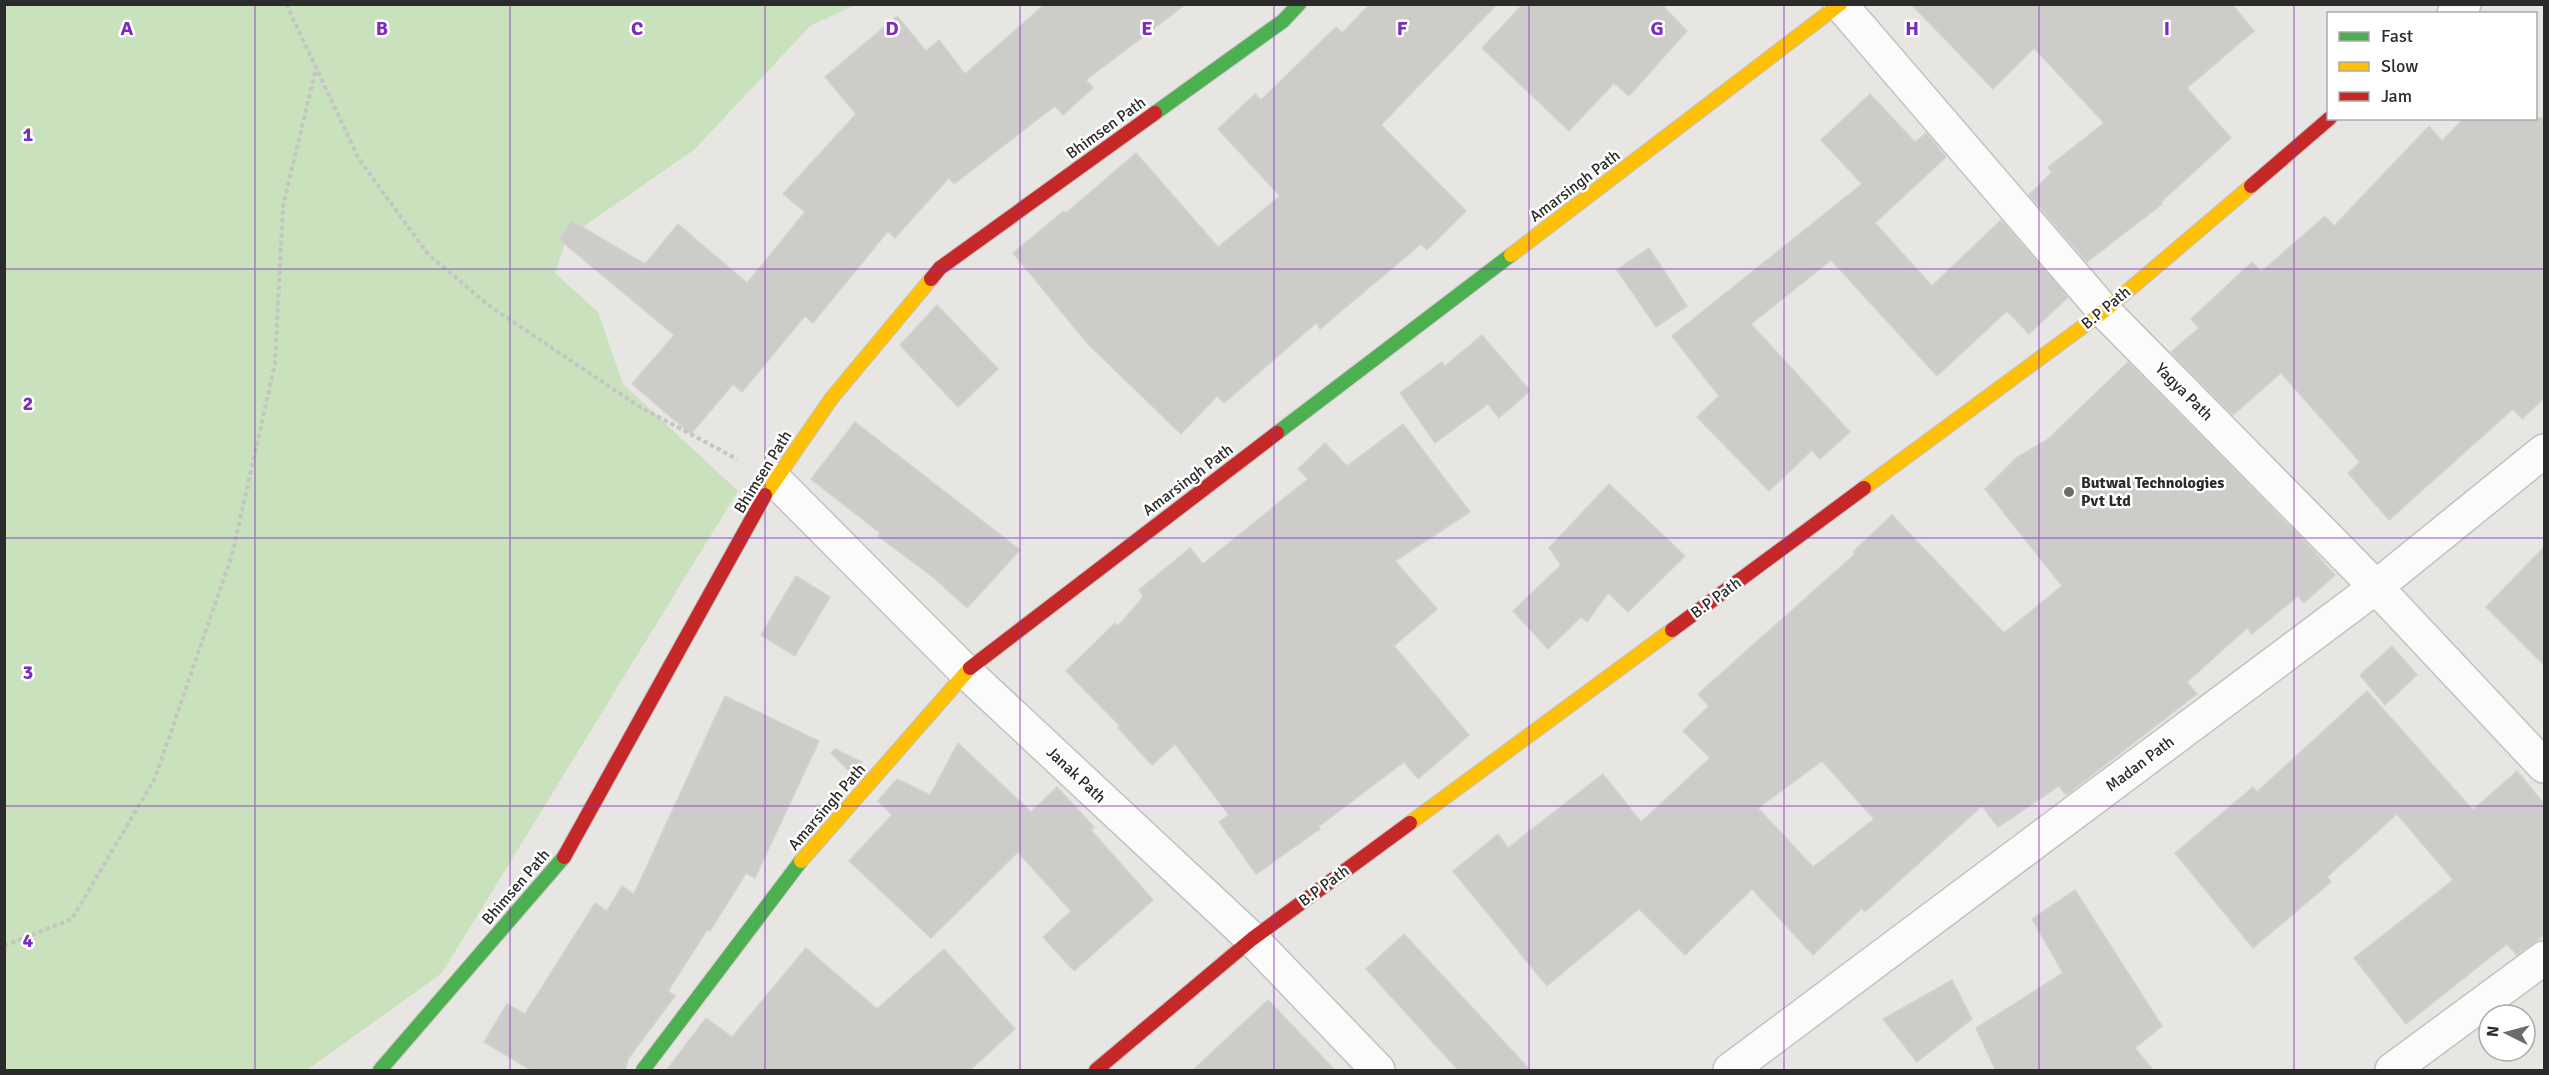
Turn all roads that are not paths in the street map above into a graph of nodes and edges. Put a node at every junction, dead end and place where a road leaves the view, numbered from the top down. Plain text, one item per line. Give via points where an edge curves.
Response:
1 (1299, 4) edge
2 (1840, 5) edge
3 (2328, 120) edge
4 (2104, 311) junction
5 (2544, 451) edge
6 (774, 479) junction
7 (2376, 587) junction
8 (965, 671) junction
9 (2544, 766) edge
10 (1252, 939) junction
11 (2544, 958) edge
12 (380, 1071) edge
13 (643, 1071) edge
14 (1096, 1071) edge
15 (1378, 1071) edge
16 (1730, 1071) edge
17 (2392, 1071) edge

1 - 6 street, Bhimsen Path via 1283,21 940,268 831,399
2 - 4 street, Yagya Path
2 - 8 street, Amarsingh Path
3 - 4 street, B.P Path
4 - 7 street, Yagya Path
4 - 10 street, B.P Path
5 - 7 street, Madan Path
6 - 8 street, Janak Path
6 - 12 street, Bhimsen Path via 564,856
7 - 9 street, Yagya Path
7 - 16 street, Madan Path
8 - 10 street, Janak Path
8 - 13 street, Amarsingh Path via 800,863
10 - 14 street, B.P Path
10 - 15 street, Janak Path
11 - 17 street

